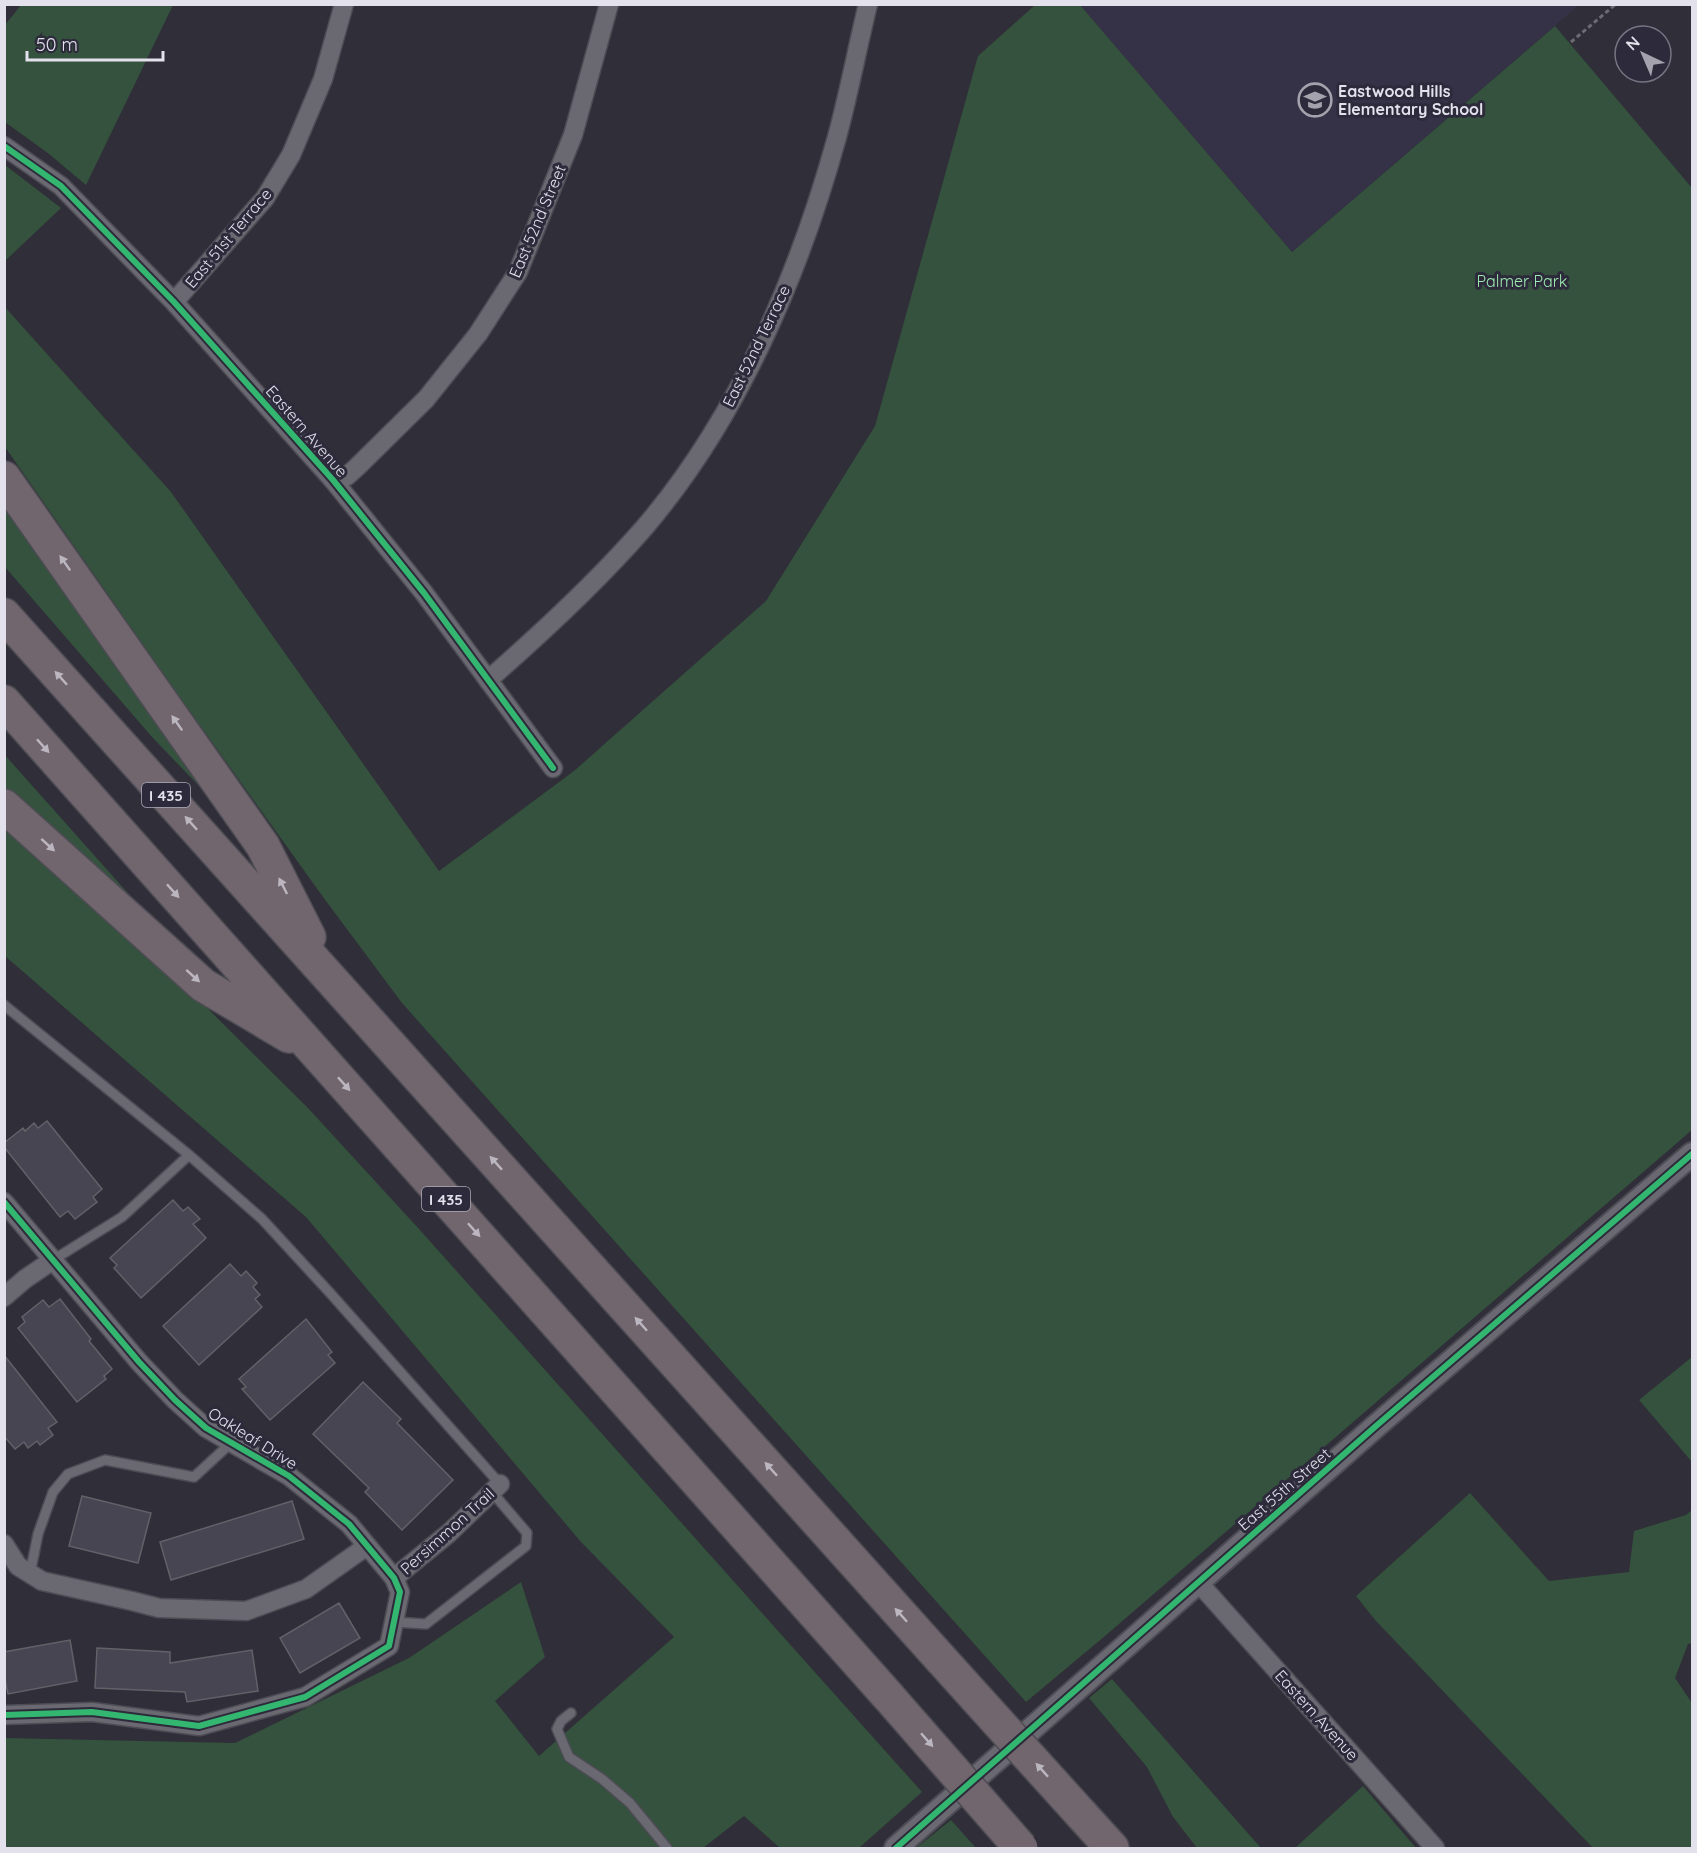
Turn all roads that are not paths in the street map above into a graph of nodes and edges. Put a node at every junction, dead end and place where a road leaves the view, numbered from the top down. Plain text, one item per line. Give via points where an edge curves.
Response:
1 (344, 4) edge
2 (609, 4) edge
3 (867, 4) edge
4 (4, 146) edge
5 (174, 302) junction
6 (4, 478) edge
7 (333, 480) junction
8 (4, 615) edge
9 (488, 680) junction
10 (4, 702) edge
11 (553, 768) dead end
12 (4, 806) edge
13 (328, 976) junction
14 (4, 1005) edge
15 (317, 1053) junction
16 (1692, 1154) edge
17 (189, 1155) junction
18 (4, 1202) edge
19 (53, 1260) junction
20 (4, 1297) edge
21 (231, 1442) junction
22 (496, 1488) junction
23 (4, 1544) edge
24 (367, 1545) junction
25 (30, 1574) junction
26 (394, 1578) junction
27 (1198, 1582) junction
28 (394, 1622) junction
29 (571, 1713) dead end
30 (4, 1715) edge
31 (667, 1848) edge
32 (896, 1848) edge
33 (1021, 1848) edge
34 (1112, 1848) edge
35 (1435, 1848) edge

1 - 5 street, East 51st Terrace via 323,79 291,155 265,198
2 - 7 street, East 52nd Street via 573,135 518,272 478,334 426,399 347,476
3 - 9 street, East 52nd Terrace via 837,137 808,230 741,385 691,465 644,527 564,612
4 - 5 street, Eastern Avenue via 61,186
5 - 7 street, Eastern Avenue
13 -> 6 highway via 263,846
7 - 9 street, Eastern Avenue
13 -> 8 highway, I 435
9 - 11 street, Eastern Avenue
10 -> 15 highway, I 435
12 -> 15 highway via 203,985
34 -> 13 highway, I 435, bridge
14 - 17 lane
15 -> 33 highway, I 435, bridge
16 - 27 street, East 55th Street
17 - 19 lane via 122,1217
17 - 22 lane via 262,1220 331,1294
18 - 19 street, Oakleaf Drive
19 - 20 street
19 - 21 street, Oakleaf Drive via 175,1400 206,1428
21 - 24 street, Oakleaf Drive via 289,1476 349,1524
21 - 25 lane via 194,1477 105,1460 68,1474 52,1492
22 - 26 street, Persimmon Trail
22 - 28 lane via 527,1533 526,1545 426,1624
23 - 25 street via 18,1566
24 - 25 street via 306,1589 246,1611 159,1608 42,1581
24 - 26 street, Oakleaf Drive
26 - 28 street via 400,1592
27 - 32 street, East 55th Street
27 - 35 street, Eastern Avenue
28 - 30 street via 389,1646 305,1697 199,1726 92,1712
29 - 31 lane via 557,1729 569,1757 630,1803

